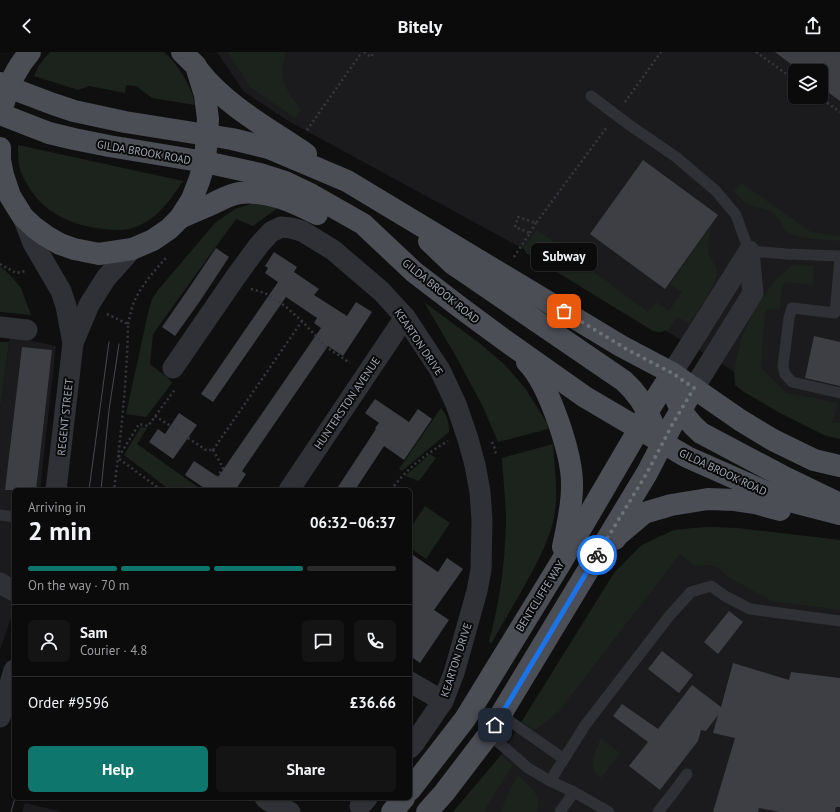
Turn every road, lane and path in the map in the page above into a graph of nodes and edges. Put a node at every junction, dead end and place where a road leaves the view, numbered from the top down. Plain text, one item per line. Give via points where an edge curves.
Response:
1 (30, 52) edge
2 (363, 52) edge
3 (374, 52) edge
4 (661, 52) edge
5 (756, 52) edge
6 (189, 59) edge
7 (788, 75) edge
8 (4, 85) edge
9 (591, 96) dead end
10 (828, 103) edge
11 (840, 112) edge
12 (0, 114) edge
13 (616, 115) junction
14 (0, 126) edge
15 (208, 135) junction
16 (296, 146) junction
17 (0, 148) edge
18 (205, 162) junction
19 (347, 181) junction
20 (5, 190) edge
21 (399, 212) junction
22 (23, 216) junction
23 (180, 218) junction
24 (536, 223) junction
25 (530, 233) junction
26 (132, 249) junction
27 (749, 251) junction
28 (167, 257) dead end
29 (840, 257) edge
30 (0, 264) edge
31 (28, 270) dead end
32 (414, 272) junction
33 (503, 274) junction
34 (231, 284) junction
35 (89, 306) junction
36 (405, 317) junction
37 (302, 321) junction
38 (128, 324) junction
39 (0, 327) edge
40 (27, 330) dead end
41 (503, 339) junction
42 (73, 343) junction
43 (173, 368) joint
44 (672, 373) junction
45 (367, 374) junction
46 (694, 388) junction
47 (840, 393) edge
48 (680, 410) junction
49 (155, 416) junction
50 (176, 430) dead end
51 (465, 431) junction
52 (652, 435) junction
53 (188, 438) dead end
54 (213, 450) junction
55 (118, 458) junction
56 (840, 466) edge
57 (217, 477) dead end
58 (56, 488) edge
59 (114, 488) edge
60 (158, 488) edge
61 (290, 488) edge
62 (392, 488) edge
63 (840, 504) edge
64 (0, 514) edge
65 (840, 514) edge
66 (12, 517) edge
67 (840, 520) edge
68 (560, 564) junction
69 (0, 583) edge
70 (579, 584) junction
71 (12, 590) edge
72 (840, 621) edge
73 (12, 677) edge
74 (412, 683) edge
75 (443, 701) junction
76 (500, 715) junction
77 (0, 717) edge
78 (489, 734) junction
79 (412, 746) edge
80 (564, 759) junction
81 (687, 774) dead end
82 (550, 781) junction
83 (412, 787) edge
84 (574, 792) junction
85 (402, 800) edge
86 (270, 804) edge
87 (290, 812) edge
88 (392, 812) edge
89 (427, 812) edge
90 (560, 812) edge
91 (609, 812) edge
92 (658, 812) edge

1 - 8 main road
2 - 3 path via 371,57
2 - 16 path
4 - 13 path
5 - 7 path
6 - 15 main road via 206,102
6 - 16 main road via 220,93
8 - 12 main road
8 - 15 main road via 74,111
9 - 13 lane
10 - 11 path
12 - 14 main road
12 - 18 main road, GILDA BROOK ROAD via 49,133 74,139
13 - 24 path
13 - 27 lane via 676,157 716,191 736,215
15 - 18 main road
15 - 19 main road via 269,148
16 - 19 main road
17 - 20 main road
18 - 23 main road via 192,199
18 - 32 main road, GILDA BROOK ROAD via 260,174 312,195 363,224
19 - 21 main road
20 - 22 main road
21 - 33 main road
21 - 52 main road via 453,264 624,381 642,400
22 - 26 main road via 46,236 74,249 99,254
22 - 42 street, REGENT STREET via 33,243 61,291
23 - 26 main road via 153,240
23 - 32 main road via 239,193 274,196 318,215
24 - 25 path
24 - 25 path via 518,217 515,226
25 - 33 path
26 - 35 street, REGENT STREET via 106,278
27 - 29 lane
27 - 44 street
27 - 46 street via 753,293
28 - 38 path via 139,293
29 - 47 lane via 835,313 792,308 783,366 785,374 792,382
30 - 31 path via 16,273
32 - 41 main road, GILDA BROOK ROAD
33 - 44 main road via 621,346
34 - 36 street, KEARTON DRIVE via 271,232 281,227 291,228 302,231 333,250
34 - 37 path via 265,294 285,306
34 - 43 street, KEARTON DRIVE
35 - 38 path
35 - 42 street, REGENT STREET
36 - 45 street, HUNTERSTON AVENUE
36 - 51 street, KEARTON DRIVE via 440,370
37 - 45 path via 325,346
37 - 54 path
38 - 55 path via 128,356
39 - 40 street
41 - 52 main road, GILDA BROOK ROAD via 585,397
41 - 68 main road via 531,366 546,390 565,442 572,486
42 - 58 street, REGENT STREET
43 - 49 path via 179,385
44 - 46 main road
44 - 48 main road via 672,386
44 - 52 main road, BENTCLIFFE WAY
45 - 61 street, HUNTERSTON AVENUE
46 - 48 main road, BENTCLIFFE WAY
46 - 56 main road via 773,440 814,460
48 - 52 main road, BENTCLIFFE WAY
48 - 63 main road via 701,432
49 - 50 path
49 - 55 path via 148,426 139,424
51 - 62 path via 428,453
51 - 75 street, KEARTON DRIVE via 480,492 481,570 454,673
52 - 65 main road, GILDA BROOK ROAD via 687,457 782,499
52 - 68 main road, BENTCLIFFE WAY
52 - 70 main road, BENTCLIFFE WAY via 647,473
53 - 54 path via 206,450
54 - 57 path via 223,468
55 - 59 path
55 - 60 path
64 - 66 lane
67 - 70 main road via 801,516 735,500 708,498 671,505 644,513 618,535
68 - 83 main road, BENTCLIFFE WAY via 465,719
69 - 71 street
70 - 76 main road, BENTCLIFFE WAY
72 - 80 lane via 750,608 711,586 691,592 670,615 586,724
73 - 77 street
74 - 75 street
75 - 79 street, KEARTON DRIVE
76 - 78 main road, BENTCLIFFE WAY
76 - 80 lane
78 - 82 lane via 528,768
78 - 89 main road, BENTCLIFFE WAY
80 - 82 lane
81 - 92 lane
82 - 84 lane
84 - 90 lane
84 - 91 lane
85 - 88 main road
86 - 87 street

